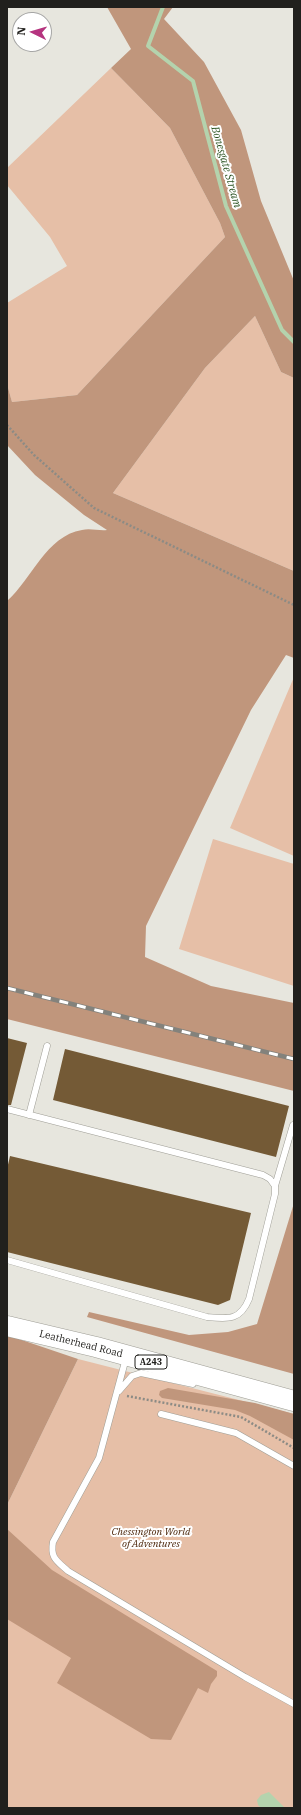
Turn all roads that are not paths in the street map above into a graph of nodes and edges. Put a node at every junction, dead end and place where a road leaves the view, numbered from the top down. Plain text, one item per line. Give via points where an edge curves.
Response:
1 (46, 1046) dead end
2 (7, 1109) edge
3 (29, 1114) junction
4 (293, 1125) edge
5 (275, 1186) junction
6 (7, 1260) edge
7 (7, 1326) edge
8 (127, 1355) junction
9 (203, 1386) dead end
10 (219, 1388) dead end
11 (250, 1389) junction
12 (116, 1394) junction
13 (294, 1401) edge
14 (161, 1414) dead end
15 (294, 1466) edge
16 (107, 1595) junction
17 (122, 1598) dead end
18 (248, 1671) dead end
19 (245, 1677) junction
20 (274, 1685) dead end
21 (271, 1692) junction
22 (294, 1704) edge

1 - 3 lane
2 - 3 lane
3 - 5 lane via 263,1175
4 - 5 lane
5 - 6 lane via 249,1298 240,1314 230,1318 207,1317
7 - 8 highway, Leatherhead Road / A243
8 - 11 highway, Leatherhead Road / A243
8 - 12 lane
9 - 12 lane via 141,1373 132,1376
10 - 11 lane
11 - 13 highway, Leatherhead Road / A243
12 - 16 lane via 99,1458 53,1542 52,1550 54,1558
14 - 15 lane via 236,1434
16 - 17 lane
16 - 19 lane via 196,1644
18 - 19 lane
19 - 21 lane
20 - 21 lane
21 - 22 lane

